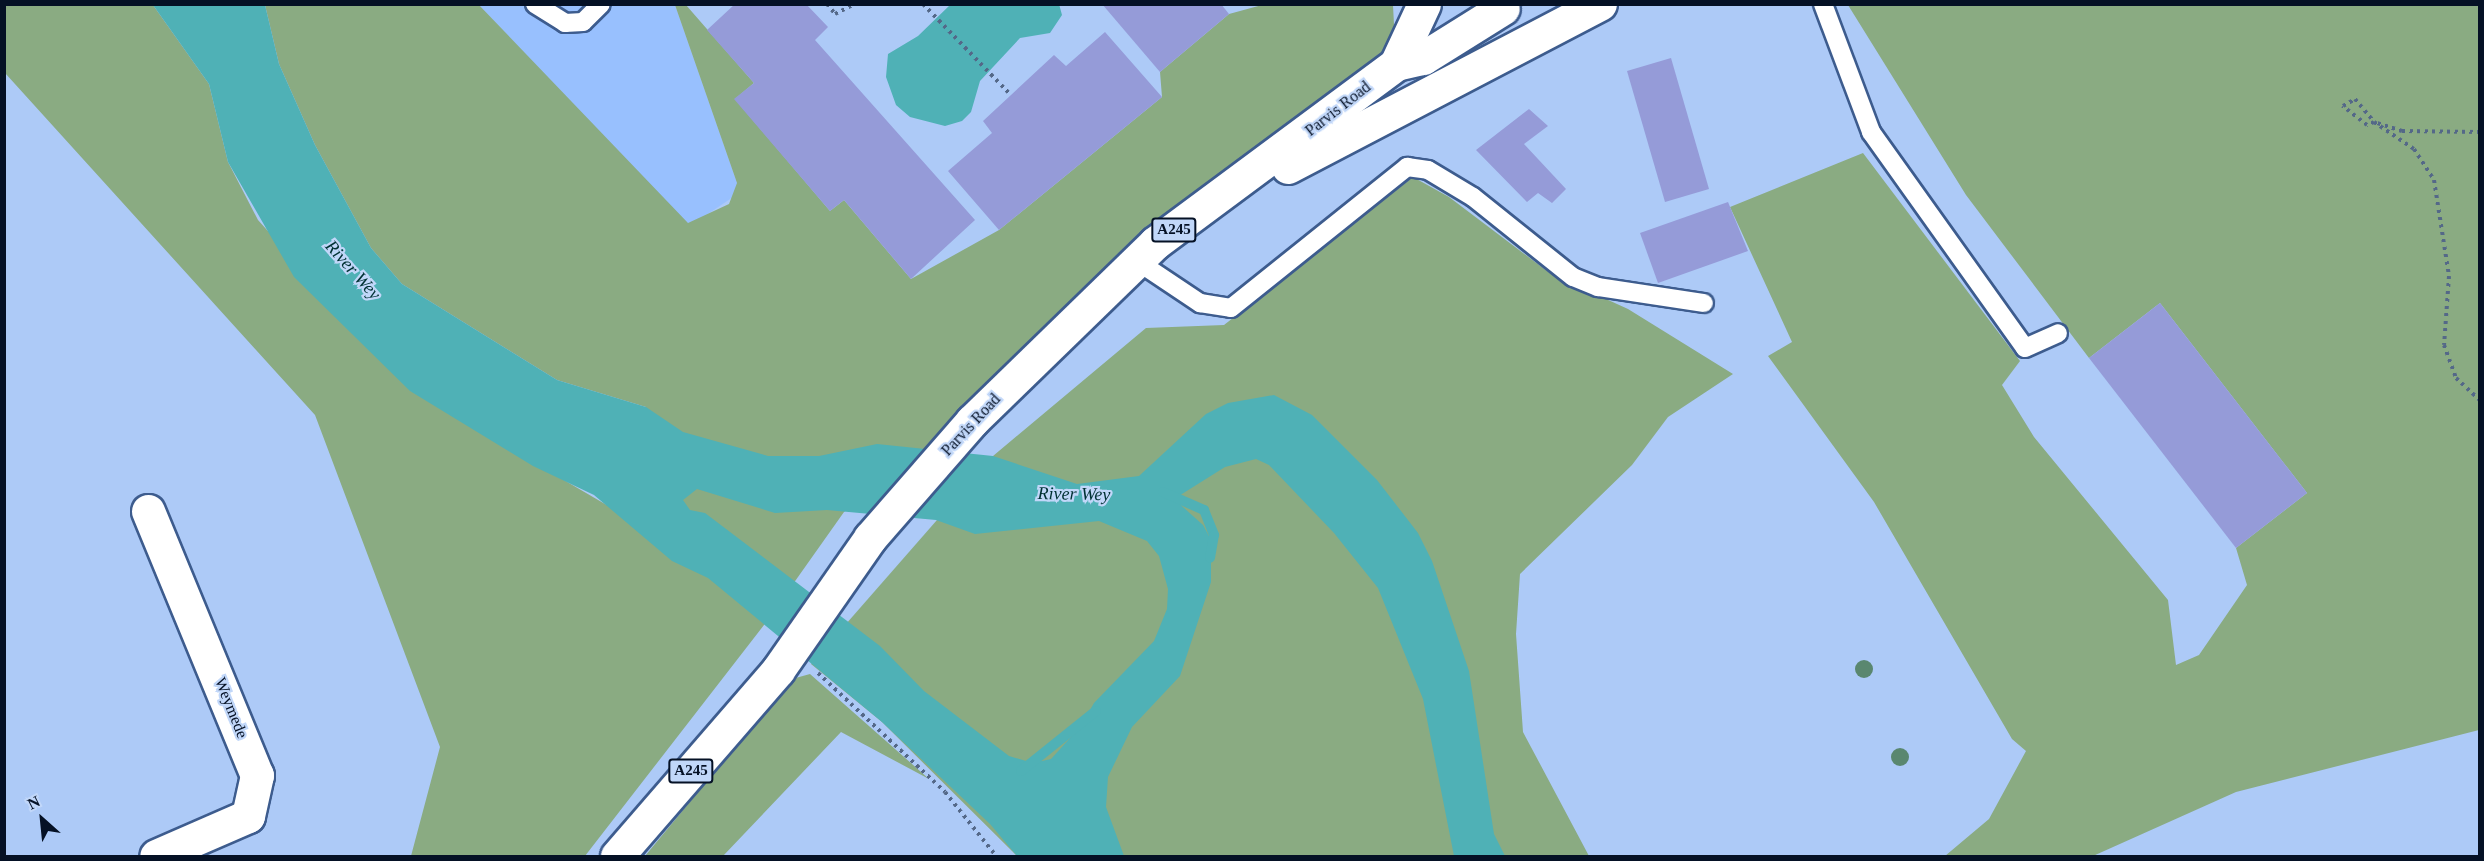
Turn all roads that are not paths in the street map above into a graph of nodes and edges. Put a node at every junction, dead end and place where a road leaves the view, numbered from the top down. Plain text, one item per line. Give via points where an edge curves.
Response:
1 (535, 4) edge
2 (601, 4) edge
3 (1424, 4) edge
4 (1600, 4) edge
5 (1823, 4) edge
6 (1498, 6) edge
7 (1396, 64) junction
8 (1193, 216) junction
9 (1137, 261) junction
10 (1704, 303) dead end
11 (2058, 333) dead end
12 (148, 511) dead end
13 (156, 856) edge
14 (617, 856) edge

1 - 2 lane via 565,23 583,22
3 - 7 main road, Parvis Road / A245
4 - 8 main road, A245
5 - 11 lane via 1871,132 2025,348
6 - 7 main road, Parvis Road / A245 via 1423,58
7 - 8 main road, Parvis Road / A245
8 - 9 main road, Parvis Road / A245
9 - 10 lane via 1200,303 1231,308 1407,167 1428,170 1473,197 1573,277 1598,287
9 - 14 main road, Parvis Road / A245 via 972,421 870,538 765,684
12 - 13 main road, Weymede via 257,775 248,816

